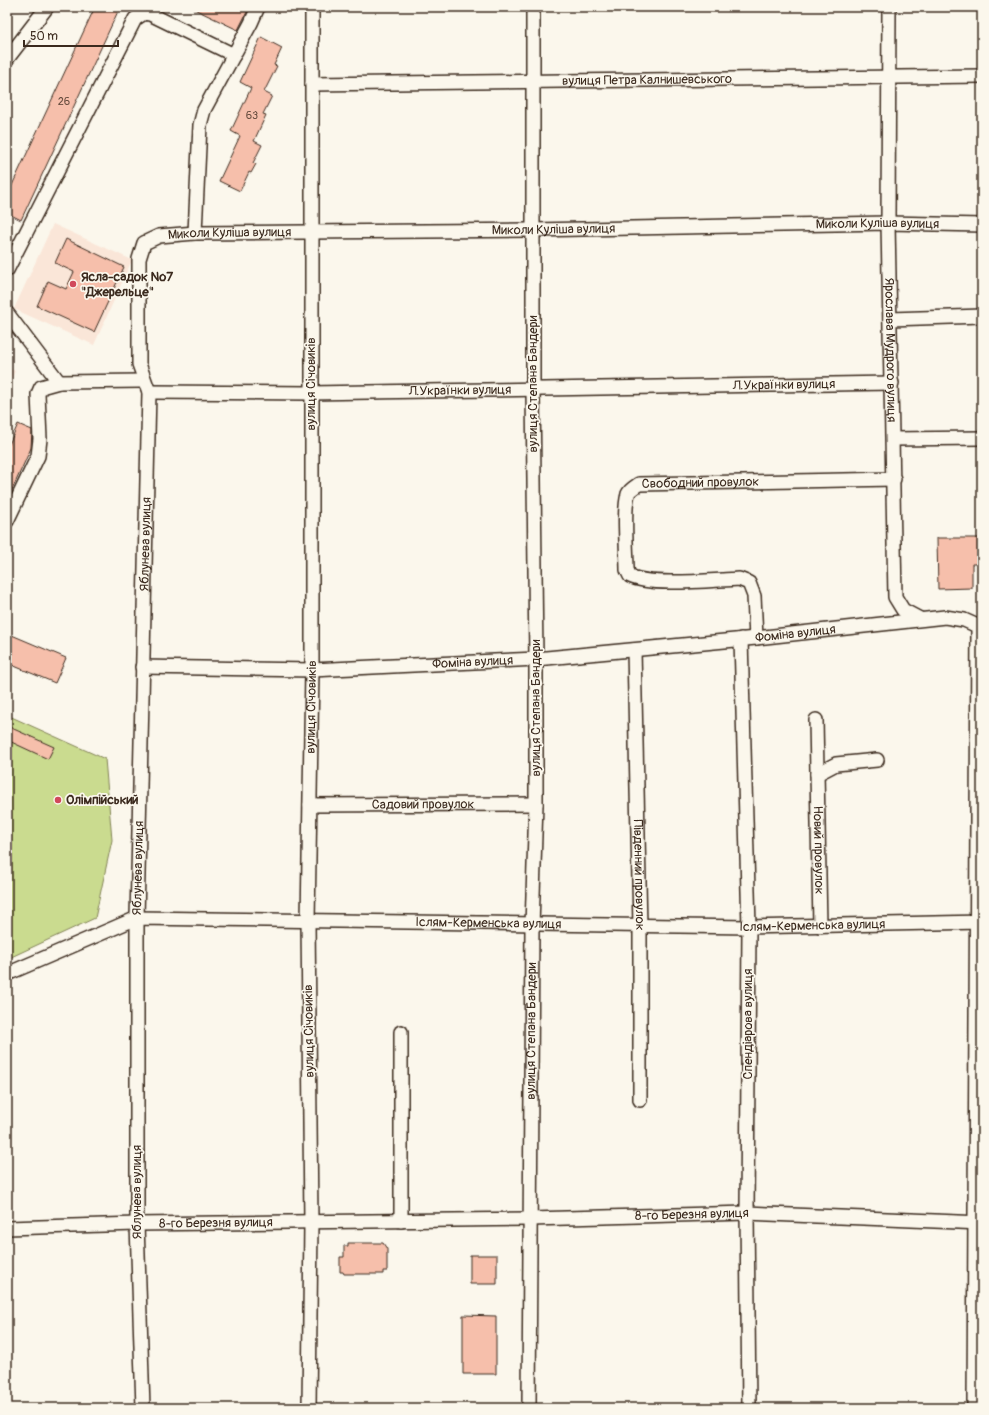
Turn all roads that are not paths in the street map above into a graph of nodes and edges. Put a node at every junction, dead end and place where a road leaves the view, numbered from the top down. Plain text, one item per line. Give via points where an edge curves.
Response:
1 (47, 7) edge
2 (258, 7) edge
3 (312, 7) edge
4 (533, 7) edge
5 (889, 7) edge
6 (234, 55) junction
7 (7, 59) edge
8 (982, 76) edge
9 (889, 78) junction
10 (533, 82) junction
11 (312, 84) junction
12 (888, 223) junction
13 (982, 225) edge
14 (533, 230) junction
15 (194, 233) junction
16 (311, 233) junction
17 (139, 259) joint
18 (7, 270) edge
19 (7, 313) edge
20 (982, 316) edge
21 (890, 318) junction
22 (59, 382) junction
23 (892, 383) junction
24 (146, 386) junction
25 (533, 390) junction
26 (311, 394) junction
27 (982, 438) edge
28 (893, 439) junction
29 (894, 479) junction
30 (7, 521) edge
31 (922, 619) junction
32 (980, 627) edge
33 (756, 638) junction
34 (741, 639) junction
35 (634, 650) junction
36 (536, 659) junction
37 (142, 667) junction
38 (312, 670) junction
39 (816, 720) dead end
40 (877, 760) dead end
41 (817, 774) junction
42 (536, 804) junction
43 (310, 805) junction
44 (137, 918) junction
45 (308, 922) junction
46 (979, 922) edge
47 (532, 926) junction
48 (640, 926) junction
49 (820, 926) junction
50 (749, 927) junction
51 (7, 974) edge
52 (401, 1032) dead end
53 (640, 1100) dead end
54 (747, 1213) junction
55 (531, 1219) junction
56 (401, 1221) junction
57 (311, 1222) junction
58 (979, 1223) edge
59 (137, 1224) junction
60 (7, 1228) edge
61 (143, 1408) edge
62 (309, 1408) edge
63 (528, 1408) edge
64 (749, 1408) edge
65 (974, 1408) edge

1 - 7 street
2 - 6 street
3 - 11 street, вулиця Січовиків
4 - 10 street, вулиця Степана Бандери
5 - 9 street, Ярослава Мудрого вулиця
6 - 15 street via 204,110 200,125
6 - 18 street via 150,14 144,13 135,19
8 - 9 street, вулиця Петра Калнишевського
9 - 10 street, вулиця Петра Калнишевського
9 - 12 street, Ярослава Мудрого вулиця
10 - 11 street, вулиця Петра Калнишевського
10 - 14 street, вулиця Степана Бандери
11 - 16 street, вулиця Січовиків
12 - 13 street, Миколи Куліша вулиця
12 - 14 street, Миколи Куліша вулиця
12 - 21 street, Ярослава Мудрого вулиця
14 - 16 street, Миколи Куліша вулиця
14 - 25 street, вулиця Степана Бандери
15 - 16 street, Миколи Куліша вулиця
15 - 17 street, Миколи Куліша вулиця via 159,236 144,243
16 - 26 street, вулиця Січовиків
17 - 24 street, Яблунева вулиця via 139,364
19 - 22 street
20 - 21 street
21 - 23 street, Ярослава Мудрого вулиця
22 - 24 street, Л.Українки вулиця
22 - 30 street, Л.Українки вулиця via 41,388 38,394 38,456
23 - 25 street, Л.Українки вулиця
23 - 28 street, Ярослава Мудрого вулиця
24 - 26 street, Л.Українки вулиця
24 - 37 street, Яблунева вулиця
25 - 26 street, Л.Українки вулиця
25 - 36 street, вулиця Степана Бандери
26 - 38 street, вулиця Січовиків
27 - 28 street
28 - 29 street, Ярослава Мудрого вулиця
29 - 31 street, Ярослава Мудрого вулиця via 895,597 903,610
29 - 33 street, Свободний провулок via 639,484 632,488 628,493 627,505 627,570 630,576 638,580 739,579 749,583 754,596
31 - 32 street via 945,617 964,620
31 - 33 street, Фоміна вулиця
32 - 46 street
33 - 34 street, Фоміна вулиця
34 - 35 street, Фоміна вулиця
34 - 50 street, Спендіарова вулиця
35 - 36 street, Фоміна вулиця
35 - 48 street, Південний провулок
36 - 38 street, Фоміна вулиця
36 - 42 street, вулиця Степана Бандери
37 - 38 street, Фоміна вулиця
37 - 44 street, Яблунева вулиця
38 - 43 street, вулиця Січовиків
39 - 41 street, Новий провулок
40 - 41 street via 836,764
41 - 49 street, Новий провулок
42 - 43 street, Садовий провулок
42 - 47 street, вулиця Степана Бандери
43 - 45 street, вулиця Січовиків
44 - 45 street, Іслям-Керменська вулиця
44 - 51 street, Іслям-Керменська вулиця
44 - 59 street, Яблунева вулиця
45 - 47 street, Іслям-Керменська вулиця
45 - 57 street, вулиця Січовиків
46 - 49 street, Іслям-Керменська вулиця
46 - 58 street
47 - 48 street, Іслям-Керменська вулиця
47 - 55 street, вулиця Степана Бандери
48 - 50 street, Іслям-Керменська вулиця
48 - 53 street, Південний провулок
49 - 50 street, Іслям-Керменська вулиця
50 - 54 street, Спендіарова вулиця
52 - 56 street
54 - 55 street, 8-го Березня вулиця
54 - 58 street, 8-го Березня вулиця
54 - 64 street, Спендіарова вулиця
55 - 56 street, 8-го Березня вулиця
55 - 63 street, вулиця Степана Бандери
56 - 57 street, 8-го Березня вулиця
57 - 59 street, 8-го Березня вулиця
57 - 62 street, вулиця Січовиків
58 - 65 street
59 - 60 street, 8-го Березня вулиця
59 - 61 street, Яблунева вулиця

